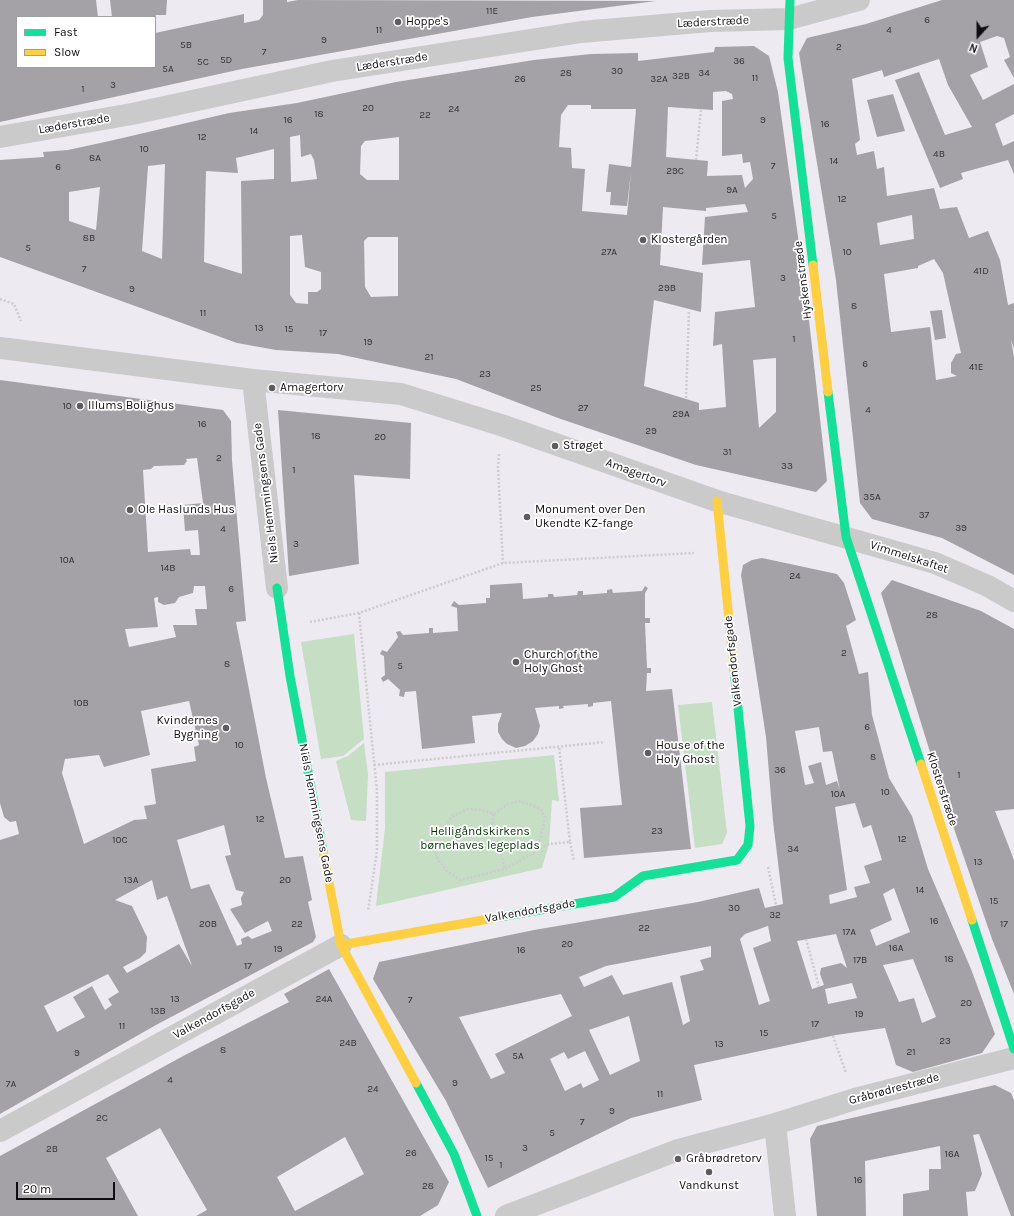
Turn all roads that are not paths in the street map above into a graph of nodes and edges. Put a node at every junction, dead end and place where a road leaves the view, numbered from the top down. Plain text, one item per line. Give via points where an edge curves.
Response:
1 (859, 0) edge
2 (789, 10) edge
3 (0, 137) edge
4 (0, 348) edge
5 (253, 380) junction
6 (718, 501) junction
7 (846, 537) junction
8 (278, 588) joint
9 (1014, 601) edge
10 (341, 946) junction
11 (1014, 1049) edge
12 (1014, 1058) edge
13 (775, 1124) junction
14 (0, 1131) edge
15 (474, 1215) edge
16 (506, 1216) edge
17 (785, 1216) edge

1 - 2 street, Læderstræde
2 - 3 street, Læderstræde via 710,21 581,32 332,71 132,114
2 - 7 street, Hyskenstræde via 788,58
4 - 5 street, Amagertorv
5 - 6 street, Amagertorv via 401,394 504,426
5 - 8 street, Niels Hemmingsens Gade
6 - 7 street, Amagertorv
6 - 10 street, Valkendorfsgade via 750,826 748,845 737,860 644,876 614,897
7 - 9 street, Vimmelskaftet via 935,563 988,586
7 - 11 street, Klosterstræde
8 - 10 street, Niels Hemmingsens Gade via 290,676
10 - 14 street, Valkendorfsgade
10 - 15 street, Niels Hemmingsens Gade via 454,1154
12 - 13 street, Gråbrødrestræde via 855,1099
13 - 16 street via 678,1150
13 - 17 street

